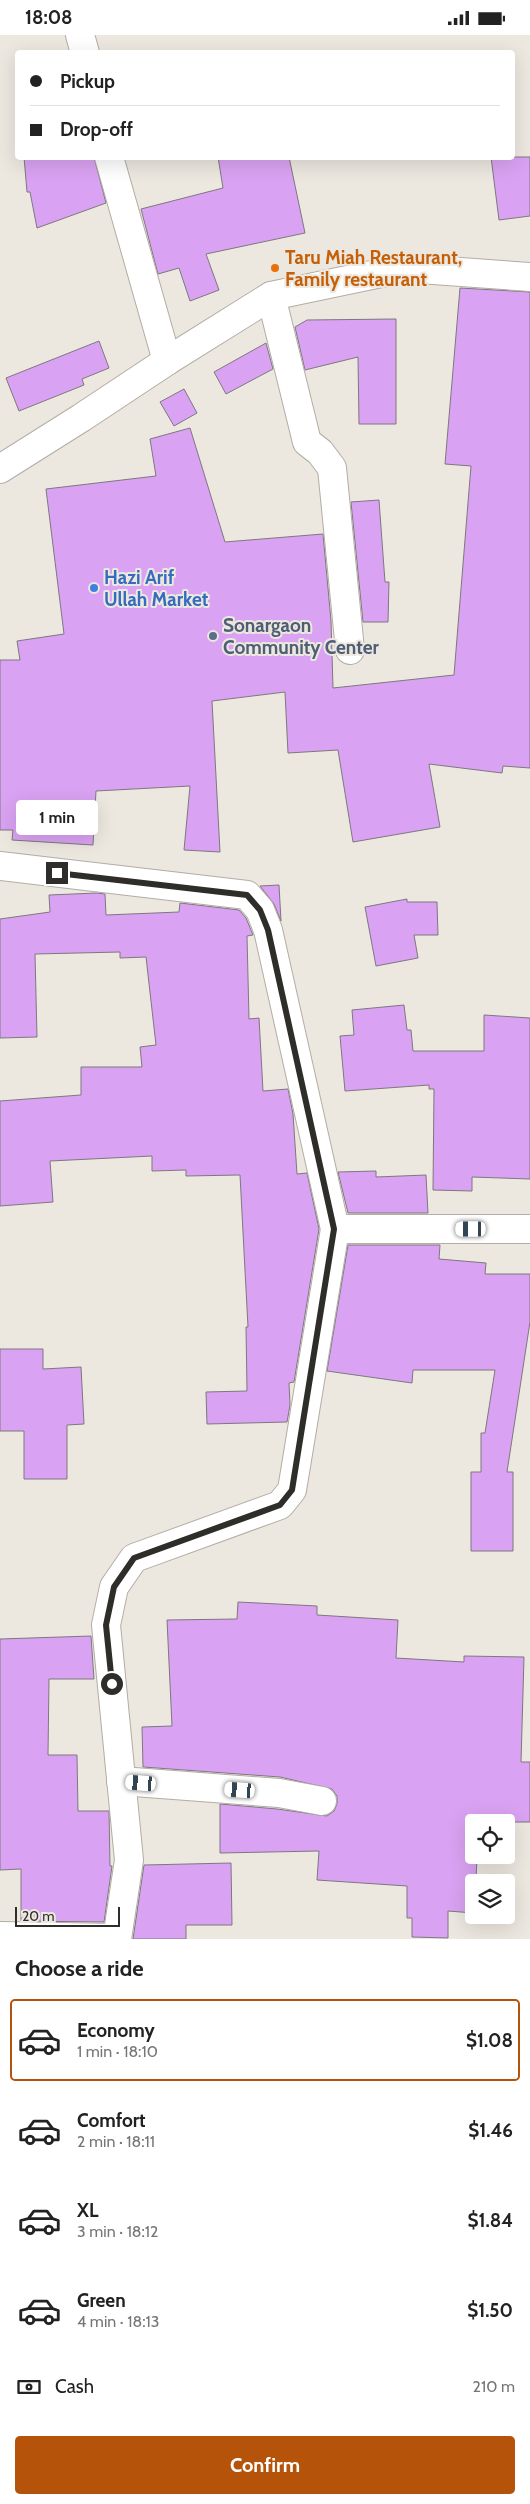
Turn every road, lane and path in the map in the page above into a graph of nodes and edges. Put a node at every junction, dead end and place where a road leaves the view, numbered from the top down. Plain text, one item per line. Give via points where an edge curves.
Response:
1 (80, 35) edge
2 (83, 50) edge
3 (110, 160) edge
4 (530, 277) edge
5 (271, 296) junction
6 (166, 361) junction
7 (0, 469) edge
8 (350, 649) dead end
9 (0, 866) edge
10 (334, 1229) junction
11 (530, 1229) edge
12 (121, 1781) junction
13 (322, 1801) dead end
14 (0, 1936) edge
15 (117, 1938) edge

1 - 2 main road
3 - 6 main road
4 - 5 main road via 405,268
5 - 6 main road
5 - 8 main road via 307,442 332,468
6 - 7 main road
9 - 10 main road via 247,895 260,910 268,930
10 - 11 main road
10 - 12 main road via 292,1490 280,1505 134,1558 114,1587 106,1625
12 - 13 main road via 279,1793
12 - 15 main road via 129,1860
14 - 15 main road

